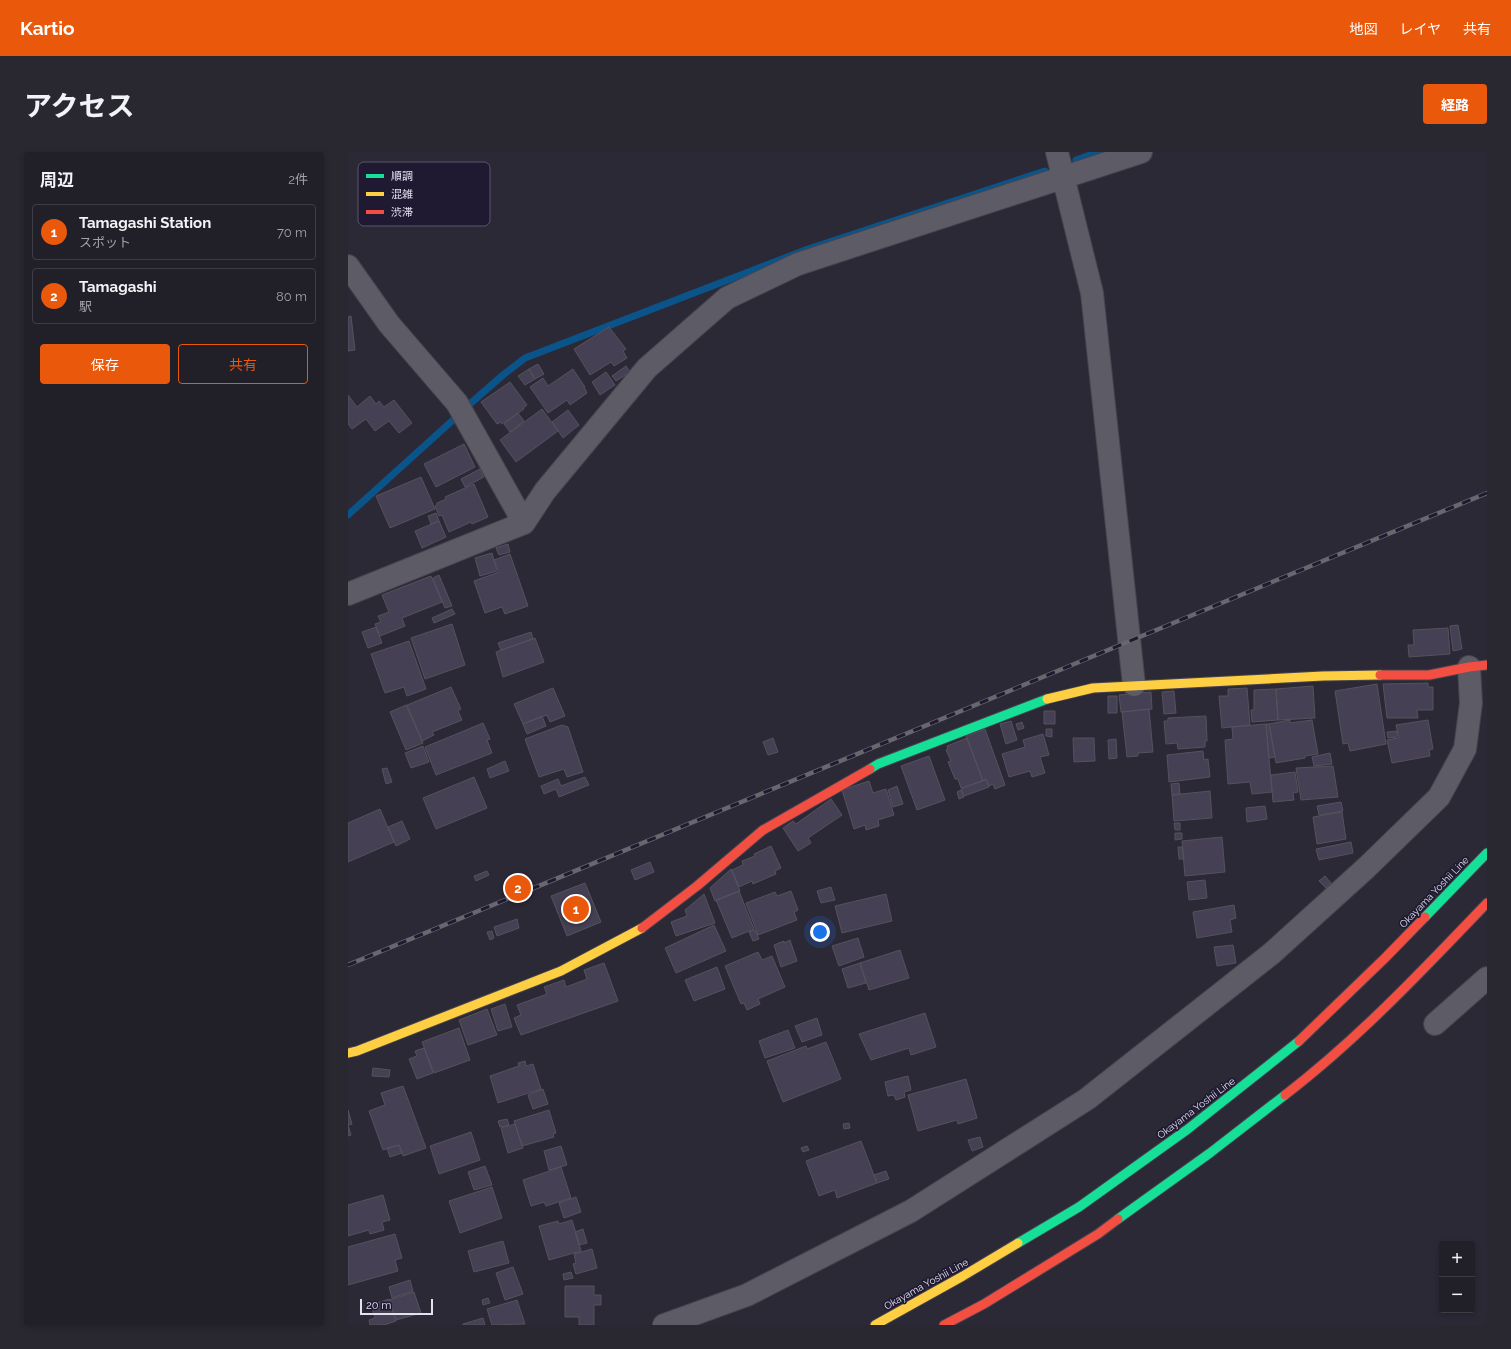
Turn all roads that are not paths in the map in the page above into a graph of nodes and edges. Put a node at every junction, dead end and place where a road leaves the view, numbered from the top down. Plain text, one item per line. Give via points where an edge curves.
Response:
1 (1057, 152) edge
2 (1141, 152) edge
3 (1063, 176) junction
4 (348, 266) edge
5 (524, 523) junction
6 (348, 594) edge
7 (1478, 666) edge
8 (1134, 685) junction
9 (1487, 853) edge
10 (1487, 903) edge
11 (1487, 978) edge
12 (1435, 1024) dead end
13 (348, 1053) edge
14 (664, 1325) edge
15 (875, 1325) edge
16 (944, 1325) edge

1 - 3 street
2 - 3 street
3 - 5 street via 798,264 727,298 647,368 545,490
3 - 8 street via 1092,293
4 - 5 street via 389,324 457,403
5 - 6 street
7 - 8 main road via 1429,675 1322,676
7 - 14 street via 1465,749 1439,797 1366,868 1271,954 1087,1100 911,1211 747,1295
8 - 13 main road via 1093,688 1040,701 878,764 764,830 643,928 561,971
9 - 15 main road, Okayama Yoshii Line via 1385,958 1294,1046 1188,1129 1078,1208
10 - 16 main road via 1407,987 1312,1074 1210,1153 1098,1234 984,1304
11 - 12 street

